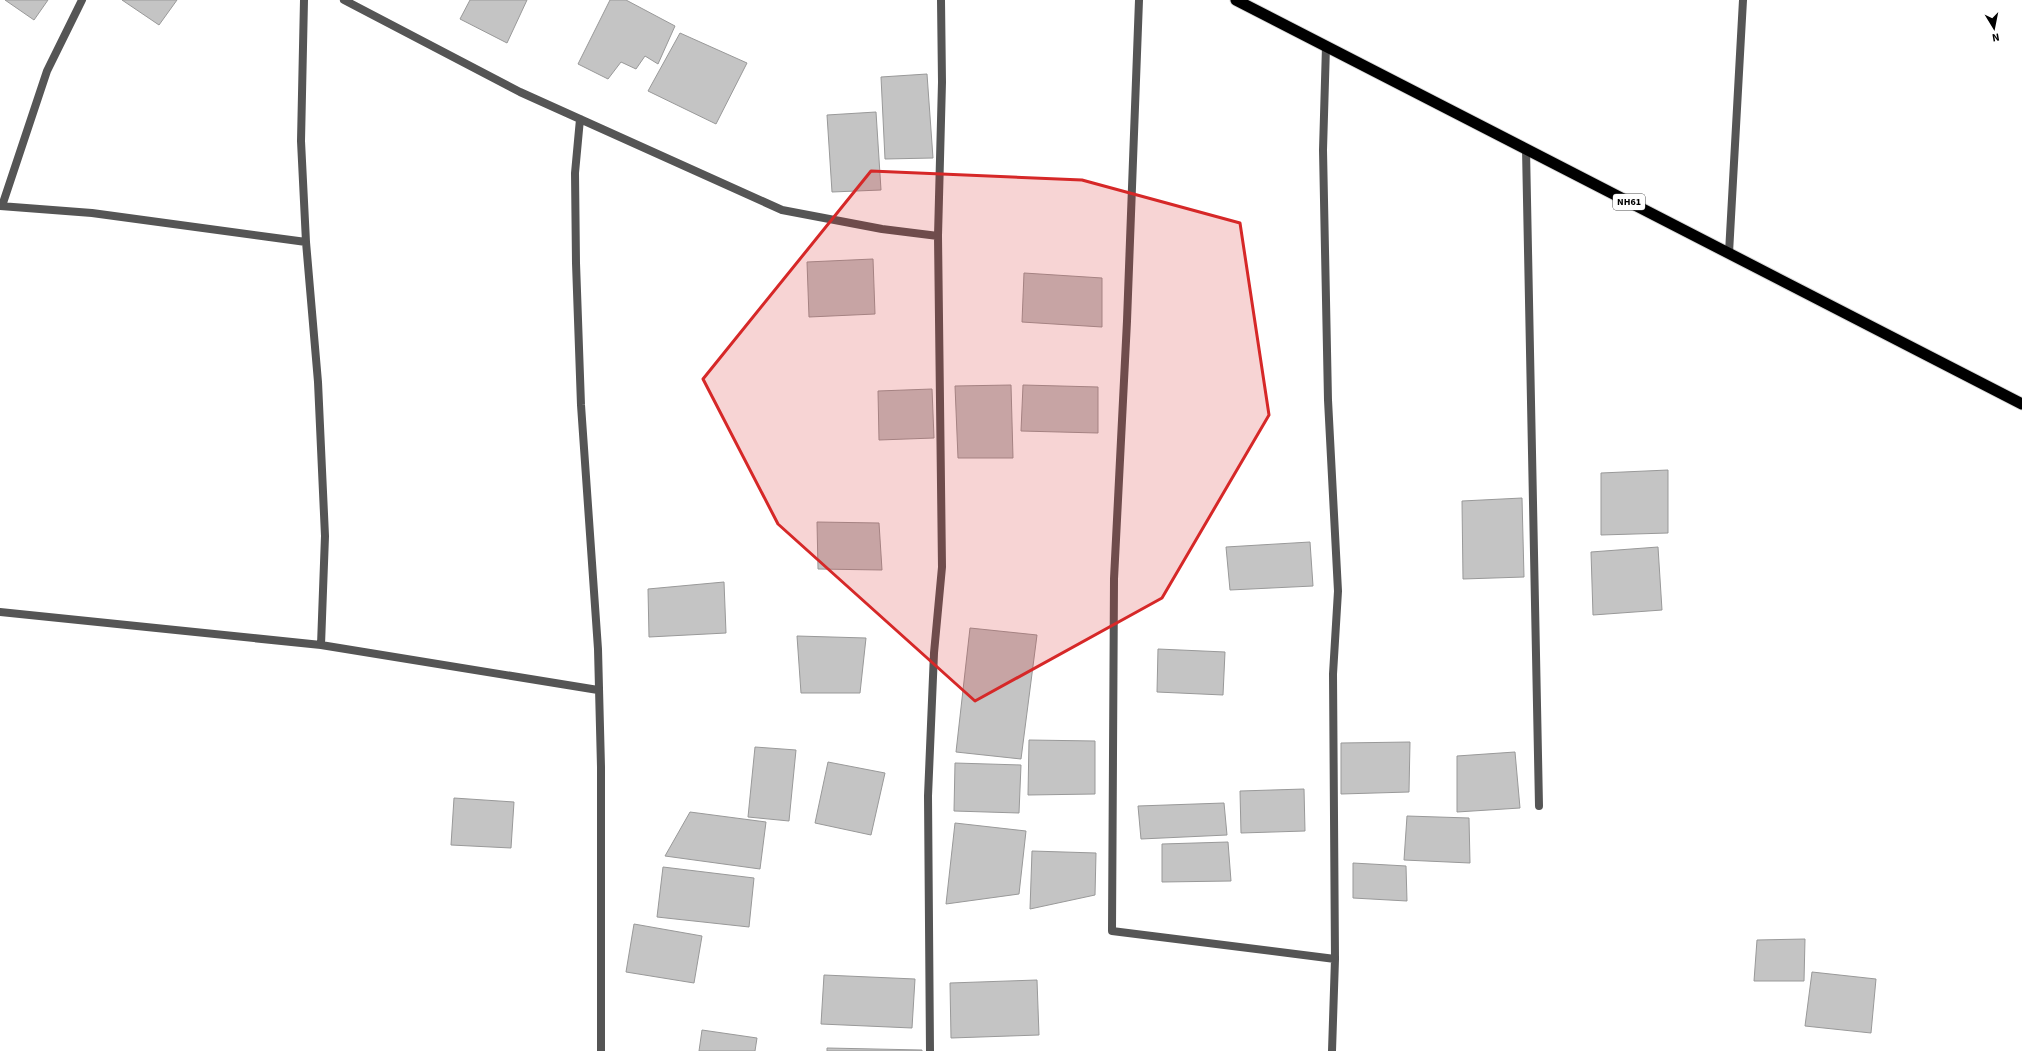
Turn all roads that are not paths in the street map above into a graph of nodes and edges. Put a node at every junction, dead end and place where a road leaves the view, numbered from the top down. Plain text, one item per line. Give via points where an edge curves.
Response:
1 (82, 0) edge
2 (304, 0) edge
3 (344, 0) edge
4 (941, 0) edge
5 (1139, 0) edge
6 (1236, 0) edge
7 (1743, 0) edge
8 (1326, 46) junction
9 (580, 119) junction
10 (1526, 149) junction
11 (1, 206) edge
12 (938, 236) junction
13 (306, 242) junction
14 (1730, 253) junction
15 (2022, 404) edge
16 (0, 612) edge
17 (321, 646) junction
18 (598, 690) junction
19 (1539, 806) dead end
20 (1335, 958) junction
21 (601, 1051) edge
22 (930, 1051) edge
23 (1332, 1051) edge

1 - 11 street via 47,71
2 - 13 street via 301,142
3 - 9 street via 520,92
4 - 12 street via 942,82
5 - 20 street via 1114,579 1112,931
6 - 8 highway, NH61
7 - 14 street
8 - 10 highway, NH61
8 - 20 street via 1323,150 1328,392 1338,591 1333,674
9 - 12 street via 782,210 882,229
9 - 18 street via 575,173 580,405 598,650
10 - 14 highway, NH61
10 - 19 street
11 - 13 street via 92,213
12 - 22 street via 942,567 934,653 928,796
13 - 17 street via 318,382 325,536
14 - 15 highway, NH61
16 - 17 street
17 - 18 street
18 - 21 street via 601,775
20 - 23 street

